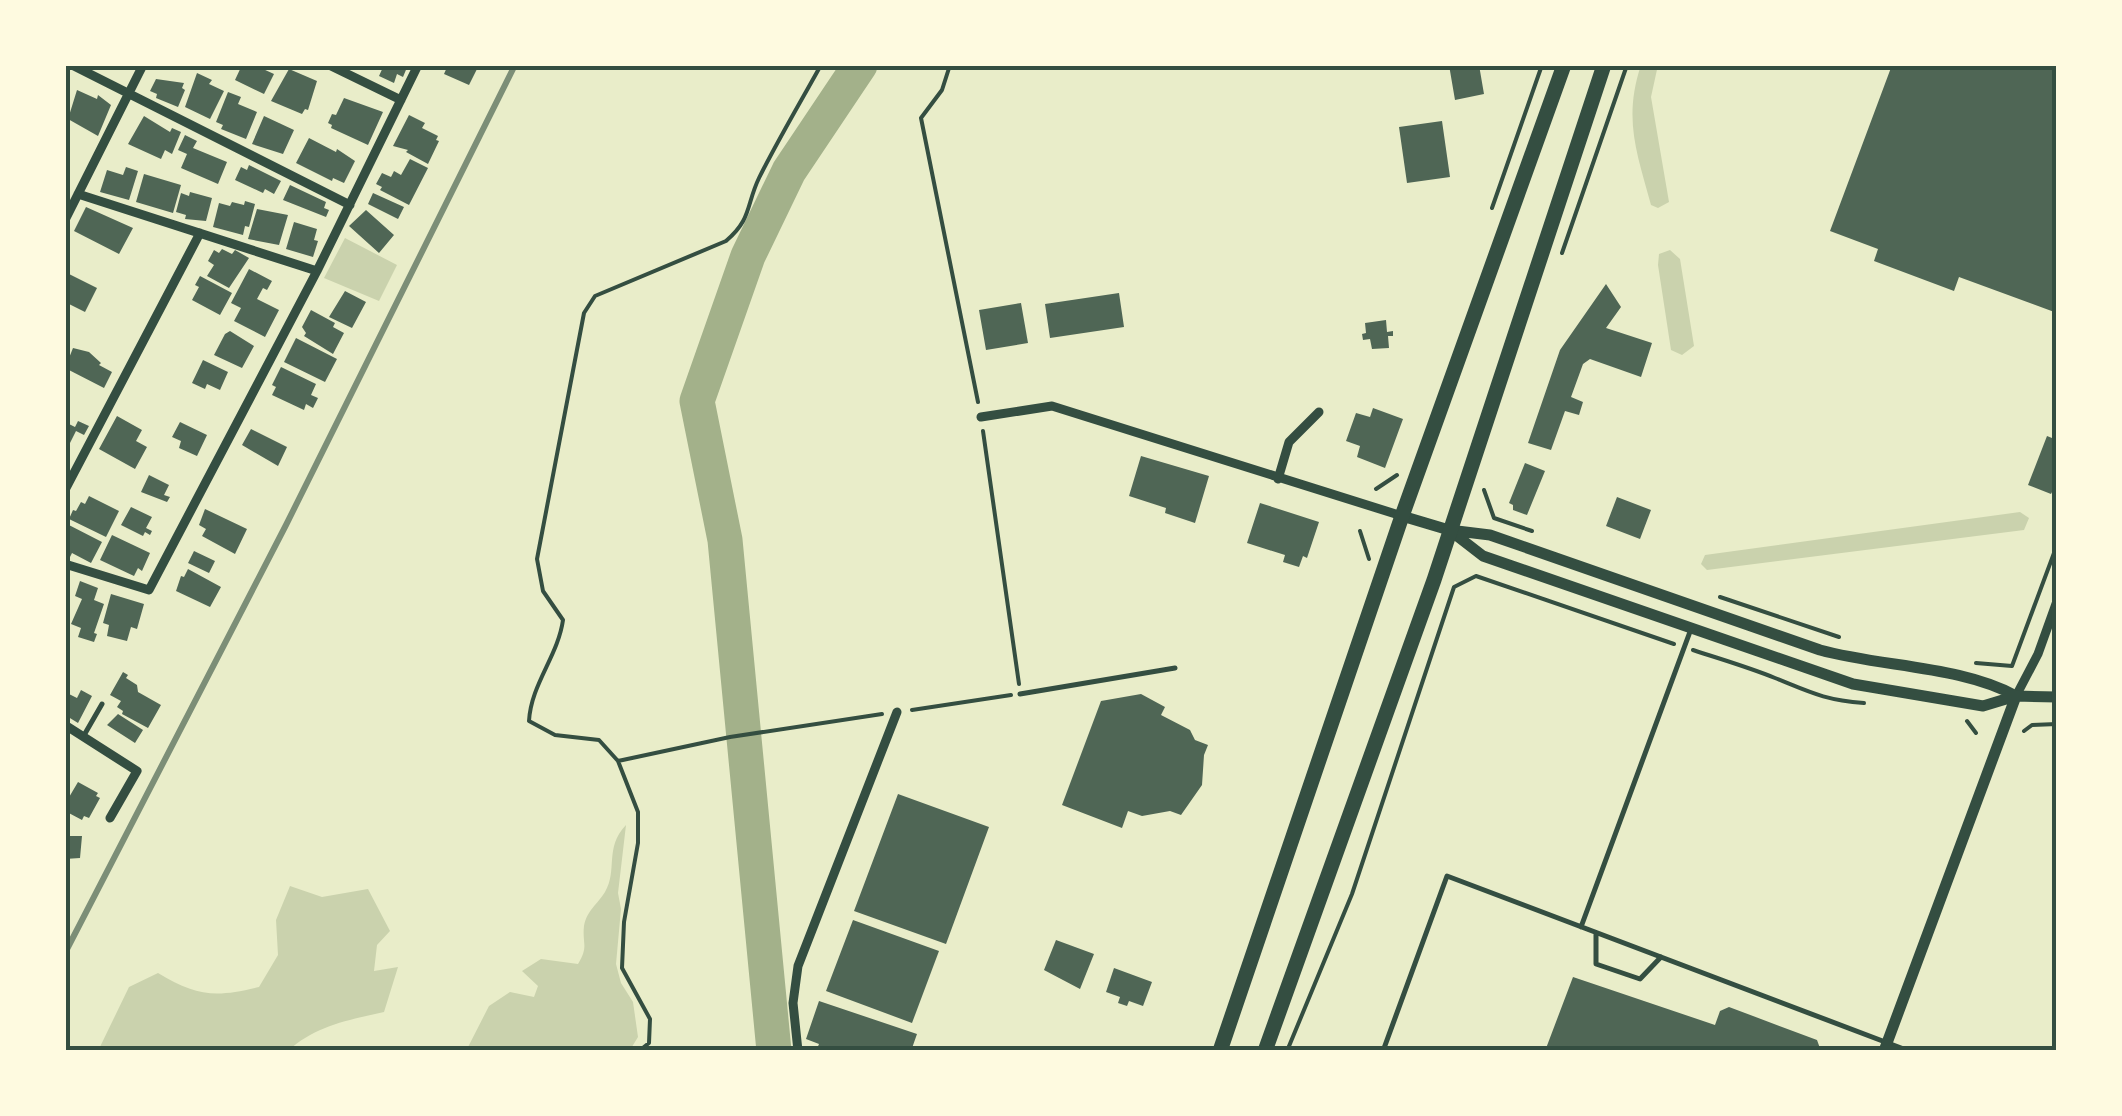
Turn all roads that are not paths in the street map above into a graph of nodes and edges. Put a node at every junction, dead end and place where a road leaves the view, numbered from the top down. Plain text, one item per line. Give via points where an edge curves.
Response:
1 (72, 65) edge
2 (143, 65) edge
3 (329, 65) edge
4 (418, 65) edge
5 (1564, 65) edge
6 (1604, 65) edge
7 (129, 93) junction
8 (401, 100) junction
9 (78, 194) junction
10 (350, 205) junction
11 (65, 220) edge
12 (200, 234) junction
13 (316, 271) junction
14 (1319, 412) dead end
15 (981, 417) road end
16 (1278, 480) junction
17 (65, 490) edge
18 (1402, 516) junction
19 (1449, 530) junction
20 (65, 564) edge
21 (2057, 601) edge
22 (1692, 629) junction
23 (1175, 668) dead end
24 (1020, 694) road end
25 (2016, 696) junction
26 (2057, 697) edge
27 (102, 704) dead end
28 (897, 712) dead end
29 (65, 725) edge
30 (82, 736) junction
31 (110, 818) dead end
32 (1582, 927) junction
33 (1596, 932) junction
34 (1661, 956) junction
35 (1885, 1047) edge
36 (798, 1051) edge
37 (1220, 1051) edge
38 (1265, 1051) edge
39 (1383, 1051) edge
40 (1910, 1051) edge

1 - 7 street
2 - 7 street
3 - 8 street
4 - 8 street
5 - 18 highway
6 - 19 highway
7 - 9 street
7 - 10 street
8 - 10 street
9 - 11 street
9 - 12 street
10 - 13 street
12 - 13 street
12 - 17 street
13 - 20 street via 149,590
14 - 16 street via 1289,442
15 - 16 street via 1052,406
16 - 18 street
18 - 19 street
18 - 37 highway
19 - 22 street via 1484,556
19 - 25 street via 1490,536 1820,650 1990,682
19 - 38 highway
21 - 25 street
22 - 25 street via 1853,684 1984,706
22 - 32 lane
23 - 24 lane
25 - 26 street
25 - 35 street
27 - 30 lane
28 - 36 street via 798,966
29 - 30 street
30 - 31 street via 137,772
32 - 33 lane
32 - 39 lane via 1447,876
33 - 34 lane
33 - 34 lane via 1596,964 1640,979
34 - 35 lane
35 - 40 lane

